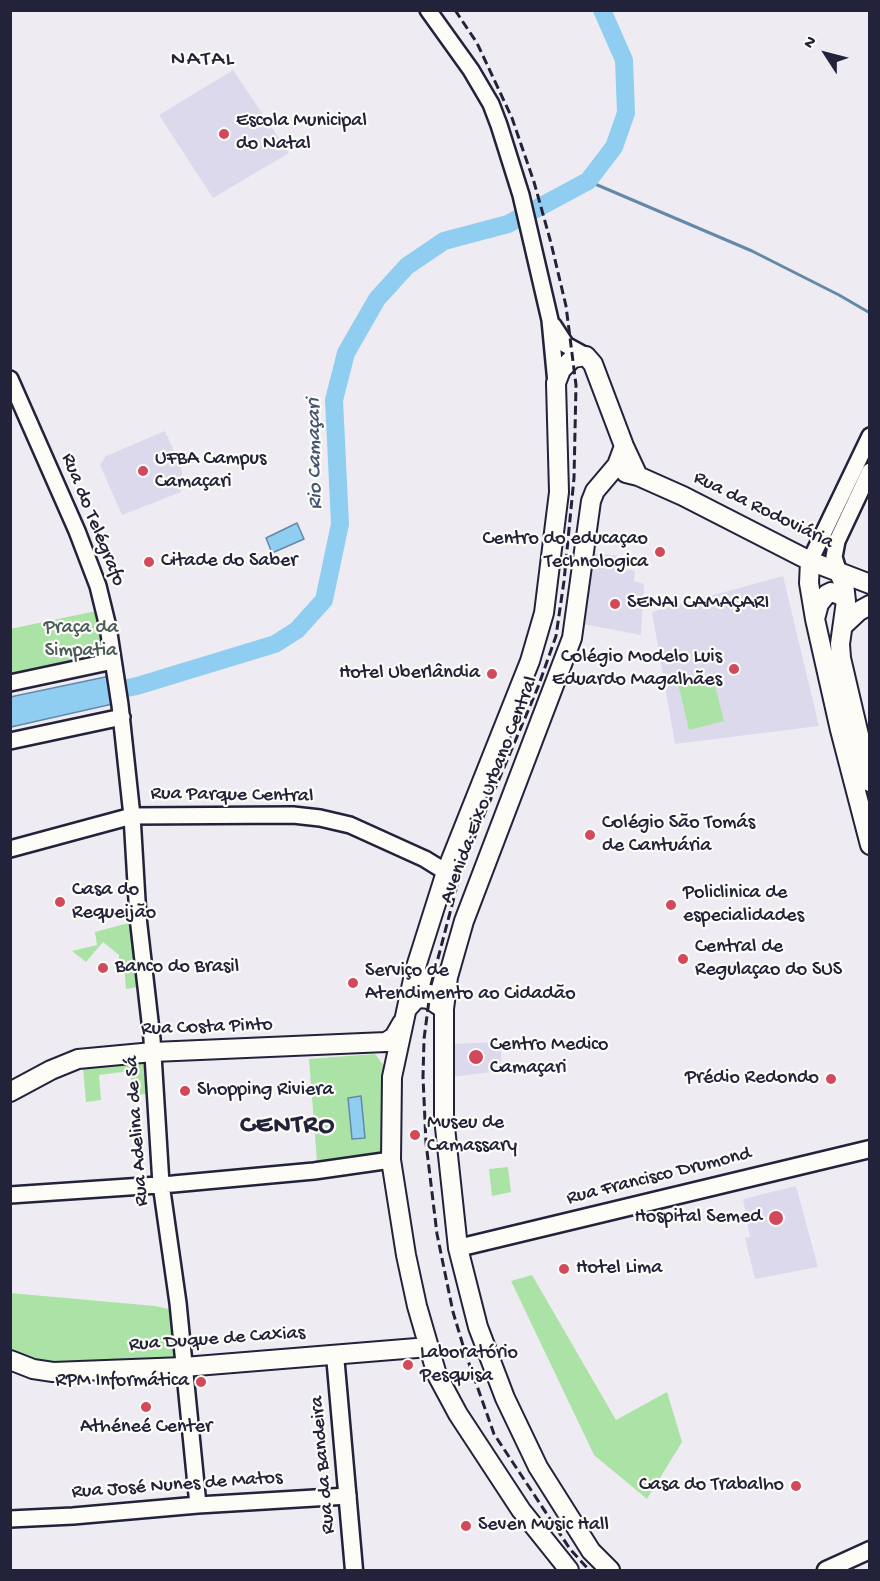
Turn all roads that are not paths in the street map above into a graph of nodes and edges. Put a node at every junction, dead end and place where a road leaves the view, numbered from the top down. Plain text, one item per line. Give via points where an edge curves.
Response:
1 (428, 10) edge
2 (550, 320) junction
3 (586, 356) junction
4 (10, 379) edge
5 (556, 383) junction
6 (870, 436) edge
7 (624, 446) junction
8 (870, 471) edge
9 (638, 476) junction
10 (606, 478) junction
11 (782, 547) junction
12 (810, 561) junction
13 (839, 573) junction
14 (809, 583) junction
15 (870, 584) edge
16 (846, 601) junction
17 (870, 605) edge
18 (544, 613) junction
19 (574, 617) junction
20 (815, 619) junction
21 (843, 626) junction
22 (530, 661) junction
23 (562, 666) junction
24 (114, 667) junction
25 (10, 683) edge
26 (121, 711) junction
27 (10, 741) edge
28 (870, 782) edge
29 (132, 816) junction
30 (870, 844) edge
31 (10, 849) edge
32 (446, 872) junction
33 (415, 970) junction
34 (448, 977) junction
35 (444, 1009) junction
36 (405, 1016) junction
37 (153, 1052) junction
38 (10, 1092) edge
39 (870, 1149) edge
40 (391, 1160) junction
41 (161, 1184) junction
42 (10, 1195) edge
43 (458, 1248) junction
44 (429, 1347) junction
45 (335, 1355) junction
46 (10, 1360) edge
47 (184, 1367) junction
48 (348, 1496) junction
49 (198, 1505) junction
50 (10, 1519) edge
51 (870, 1550) edge
52 (354, 1570) edge
53 (569, 1570) edge
54 (610, 1570) edge
55 (826, 1570) edge

1 - 2 street, Avenida Eixo Urbano Central via 491,104 531,231
2 - 3 street, Avenida Eixo Urbano Central via 566,345
2 - 5 street, Avenida Eixo Urbano Central
3 - 5 main road via 566,363
3 - 7 main road, Avenida Eixo Urbano Central via 596,370
4 - 24 street, Rua do Telégrafo via 98,586
5 - 18 main road, Avenida Eixo Urbano Central via 559,492
6 - 12 street
7 - 9 main road
7 - 10 main road, Avenida Eixo Urbano Central via 617,465
8 - 13 street via 837,541 834,557
9 - 10 main road, Rua da Rodoviária via 623,472
9 - 11 main road, Rua da Rodoviária
10 - 19 main road, Avenida Eixo Urbano Central via 591,501
11 - 12 main road, Rua da Rodoviária
11 - 14 main road
12 - 13 main road, Rua da Rodoviária
12 - 14 main road
13 - 15 main road, Rua da Rodoviária
13 - 16 main road
14 - 20 main road
16 - 20 main road via 840,595 826,594
16 - 21 main road
17 - 21 main road
18 - 19 main road via 559,623
18 - 22 main road, Avenida Eixo Urbano Central
19 - 23 main road, Avenida Eixo Urbano Central via 572,638
20 - 30 main road
21 - 28 main road via 841,658
22 - 23 main road via 546,654
22 - 32 main road, Avenida Eixo Urbano Central
23 - 34 main road, Avenida Eixo Urbano Central via 464,921
24 - 25 street
24 - 26 street, Rua do Telégrafo
26 - 27 street
26 - 29 street, Rua Adelina de Sá
29 - 31 street, Rua Parque Central
29 - 32 street, Rua Parque Central via 320,818 350,825
29 - 37 street, Rua Adelina de Sá
32 - 33 main road, Avenida Eixo Urbano Central
33 - 34 main road via 427,984 436,985
33 - 36 main road, Avenida Eixo Urbano Central
34 - 35 main road, Avenida Eixo Urbano Central
35 - 36 main road via 421,998 415,1000
35 - 43 main road via 444,1118
36 - 37 main road, Rua Costa Pinto via 394,1037 386,1042
36 - 40 main road, Avenida Eixo Urbano Central via 392,1077
37 - 38 main road, Rua Costa Pinto via 78,1059
37 - 41 street, Rua Adelina de Sá
39 - 43 main road, Rua Francisco Drumond
40 - 41 street
40 - 44 main road, Avenida Eixo Urbano Central via 406,1255
41 - 42 street
41 - 47 street, Rua Adelina de Sá
43 - 54 main road via 478,1327 505,1398 538,1467 591,1551
44 - 45 main road, Rua Duque de Caxias
44 - 53 main road, Avenida Eixo Urbano Central via 437,1375 458,1414 520,1510
45 - 47 main road, Rua Duque de Caxias
45 - 48 main road, Rua da Bandeira
46 - 47 main road, Rua Duque de Caxias via 53,1372
47 - 49 street, Rua Adelina de Sá
48 - 49 street, Rua José Nunes de Matos
48 - 52 main road, Rua da Bandeira
49 - 50 street, Rua José Nunes de Matos
51 - 55 main road

